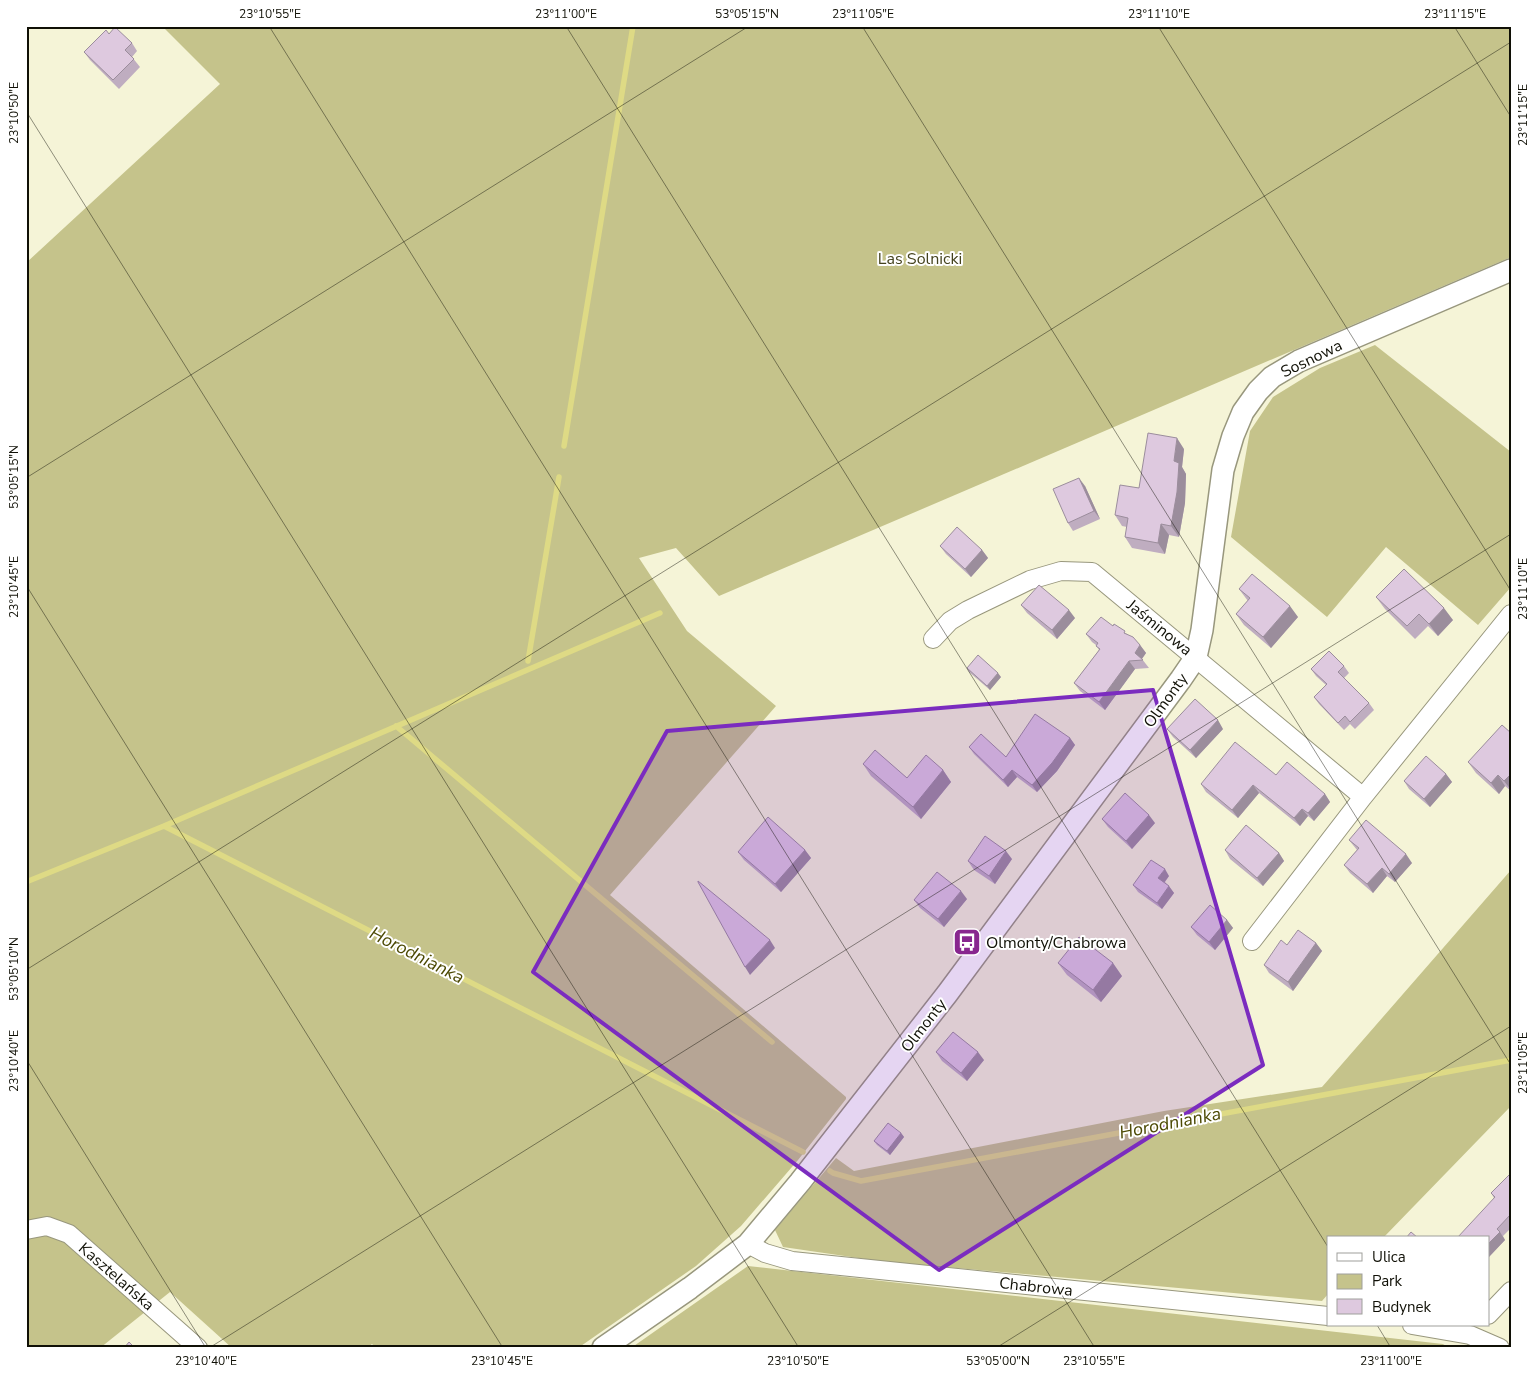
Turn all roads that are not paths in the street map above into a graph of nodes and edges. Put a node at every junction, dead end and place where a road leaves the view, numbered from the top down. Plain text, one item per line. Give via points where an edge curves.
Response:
1 (1511, 270) edge
2 (1511, 614) edge
3 (933, 638) dead end
4 (1196, 657) junction
5 (1363, 797) junction
6 (1252, 941) dead end
7 (26, 1230) edge
8 (748, 1244) junction
9 (1511, 1291) edge
10 (1490, 1313) edge
11 (1327, 1316) edge
12 (1424, 1326) edge
13 (1474, 1330) edge
14 (198, 1348) edge
15 (603, 1348) edge
16 (1500, 1348) edge

1 - 4 street, Sosnowa via 1298,361 1258,390 1243,412 1223,470
2 - 5 street
3 - 4 street, Jaśminowa via 950,621 974,606 1030,580 1061,571 1092,572
4 - 5 street, Jaśminowa
4 - 8 street, Olmonty via 947,994
5 - 6 street
7 - 14 street, Kasztelańska via 47,1226 69,1234
8 - 11 street, Chabrowa via 792,1262
8 - 15 street, Olmonty
9 - 10 street
12 - 13 street
13 - 16 street

